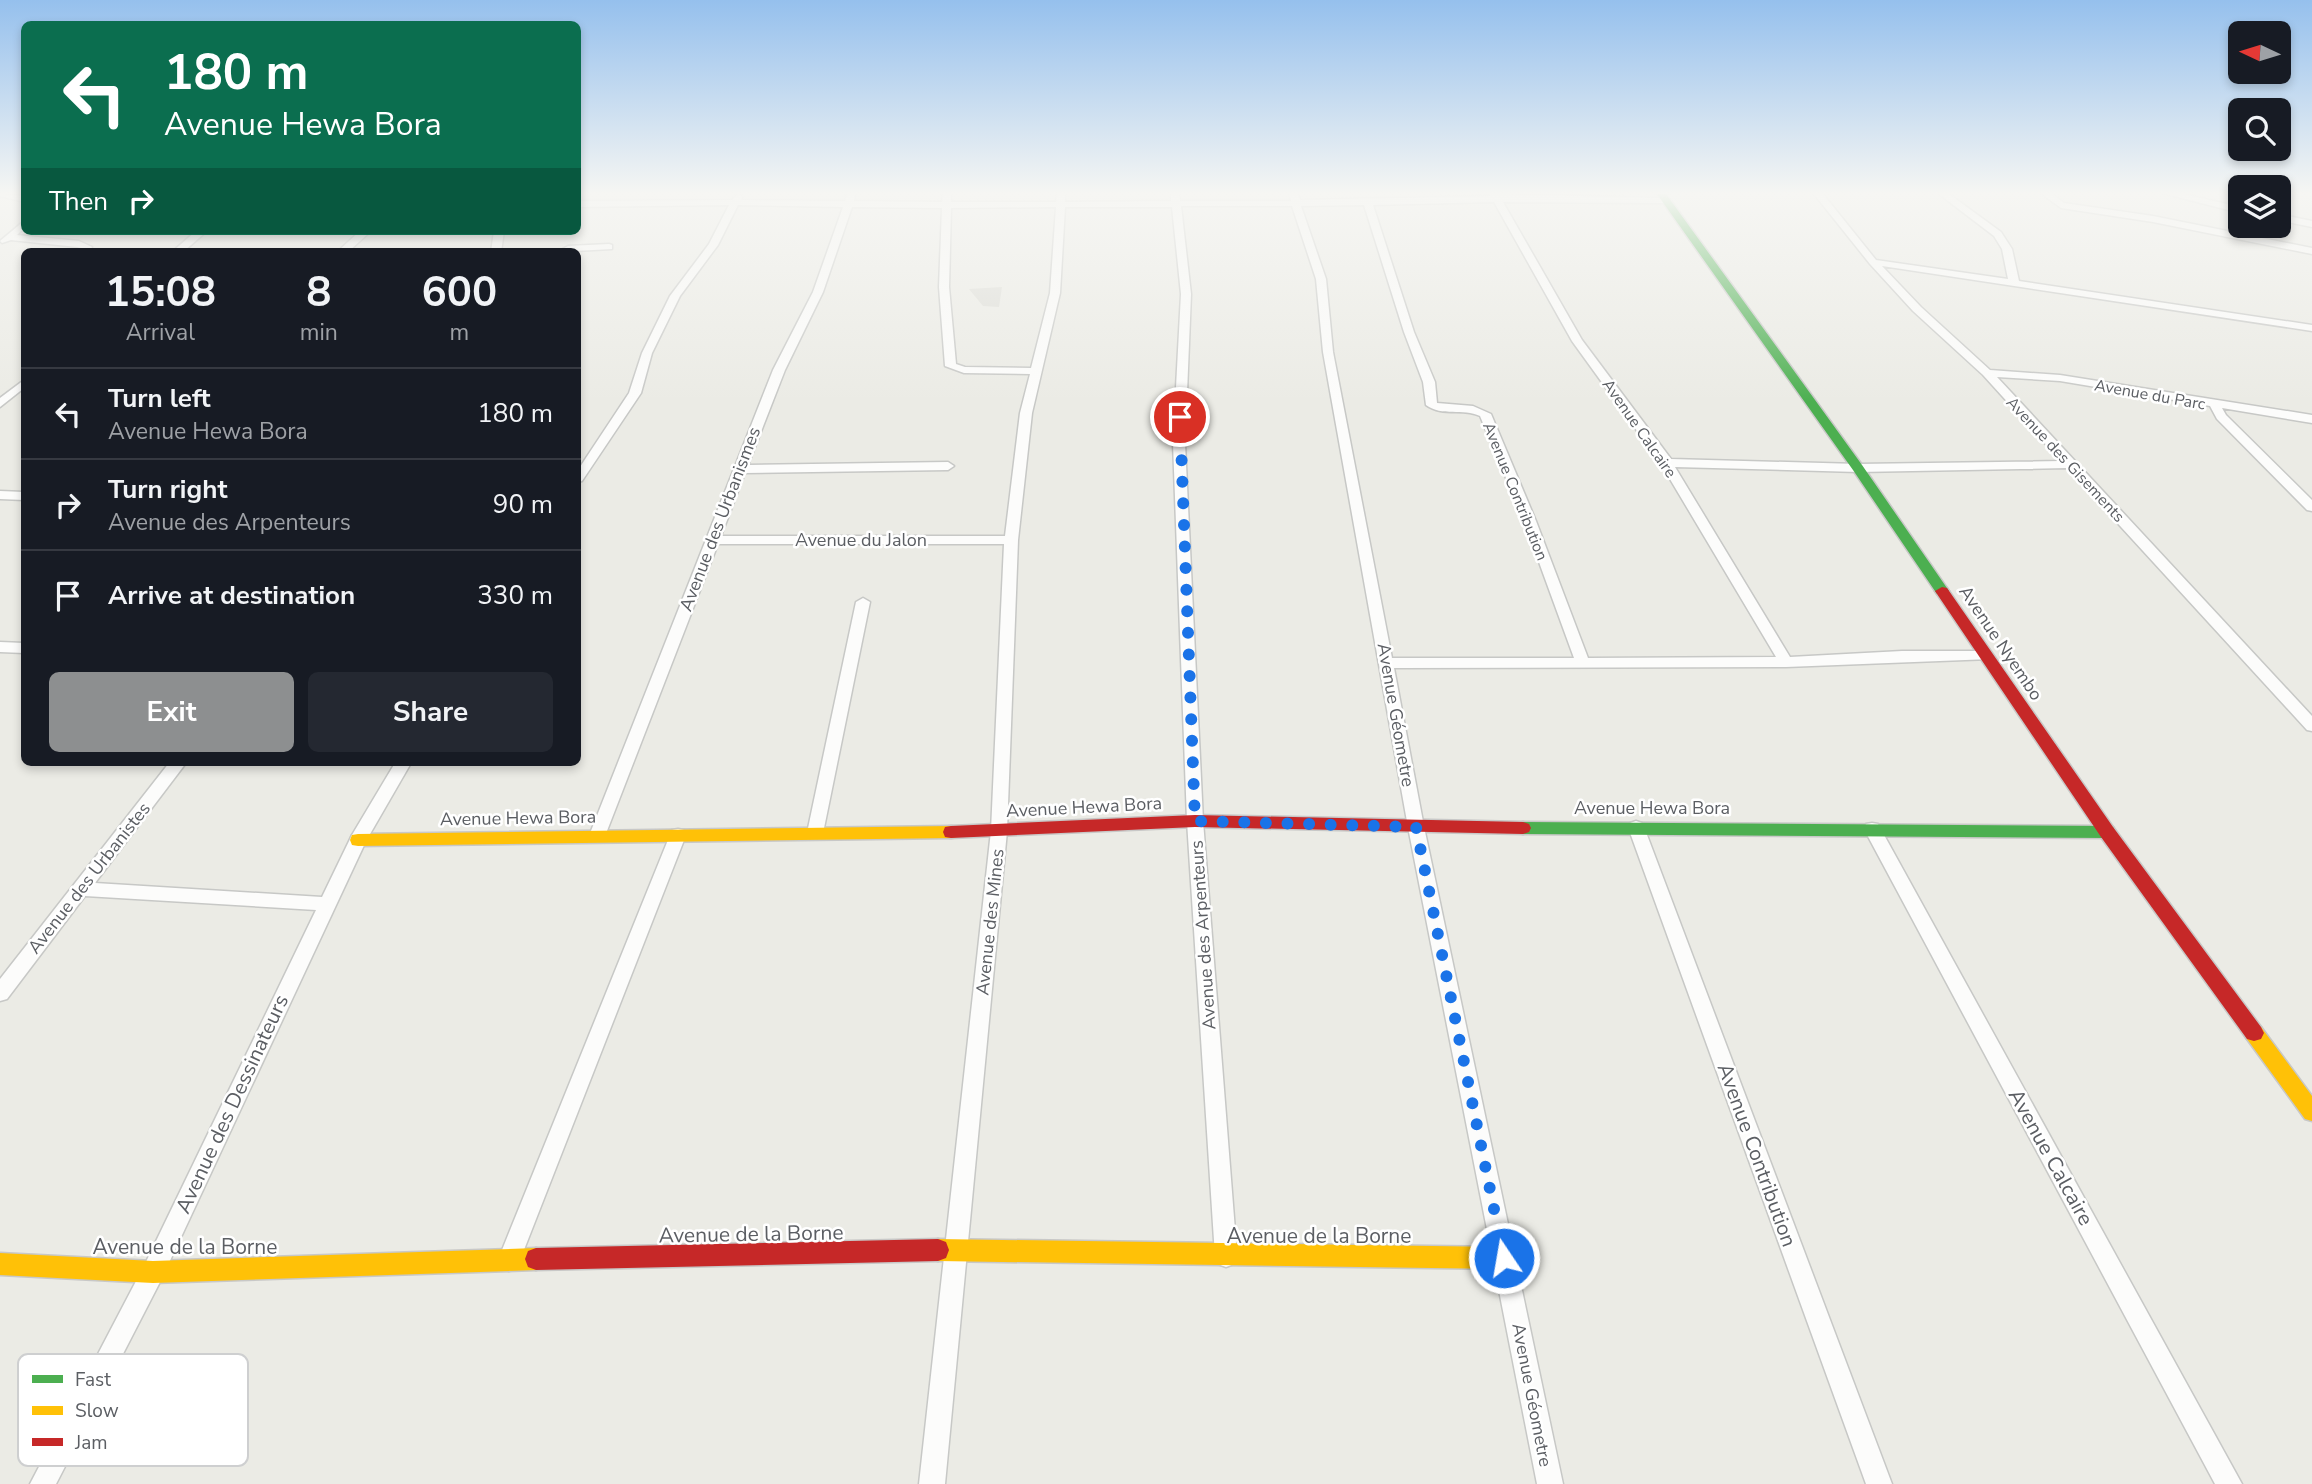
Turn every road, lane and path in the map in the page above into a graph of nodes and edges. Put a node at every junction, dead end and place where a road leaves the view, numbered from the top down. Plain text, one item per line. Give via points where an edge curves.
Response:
1 (699, 263) edge
2 (828, 263) edge
3 (945, 263) edge
4 (1057, 263) edge
5 (1182, 263) edge
6 (1316, 263) edge
7 (1387, 263) edge
8 (1533, 263) edge
9 (1710, 263) edge
10 (1874, 263) edge
11 (1881, 263) edge
12 (2010, 263) edge
13 (2014, 283) junction
14 (2312, 328) edge
15 (1035, 371) junction
16 (1987, 373) junction
17 (21, 386) edge
18 (0, 404) edge
19 (2215, 405) junction
20 (2312, 419) edge
21 (1667, 463) junction
22 (2072, 464) junction
23 (948, 466) dead end
24 (1858, 468) junction
25 (741, 469) junction
26 (581, 474) edge
27 (0, 495) edge
28 (21, 496) edge
29 (2312, 507) edge
30 (711, 540) junction
31 (1011, 540) junction
32 (863, 602) dead end
33 (1986, 656) junction
34 (1786, 662) junction
35 (1387, 663) junction
36 (1583, 663) junction
37 (2312, 726) edge
38 (176, 766) edge
39 (401, 766) edge
40 (1195, 821) junction
41 (1416, 827) junction
42 (1636, 827) junction
43 (1872, 829) junction
44 (999, 831) junction
45 (2107, 832) junction
46 (815, 833) junction
47 (678, 835) junction
48 (597, 836) junction
49 (358, 840) junction
50 (80, 888) junction
51 (327, 904) junction
52 (0, 993) edge
53 (2312, 1112) edge
54 (955, 1250) junction
55 (1226, 1256) junction
56 (1504, 1258) junction
57 (509, 1260) junction
58 (0, 1264) edge
59 (153, 1272) junction
60 (110, 1354) edge
61 (52, 1466) edge
62 (43, 1484) edge
63 (932, 1484) edge
64 (1550, 1484) edge
65 (1879, 1484) edge
66 (2229, 1484) edge

1 - 26 street via 675,296 647,353 635,393
2 - 25 street, Avenue des Urbanismes via 779,370
3 - 15 street via 951,366
4 - 15 street, Avenue des Mines via 1055,293
5 - 40 street, Avenue des Arpenteurs via 1186,305 1179,443
6 - 35 street, Avenue Géometre
7 - 36 street, Avenue Contribution via 1429,382 1432,405 1485,414
8 - 21 street, Avenue Calcaire via 1577,341
9 - 24 street, Avenue Nyembo
10 - 16 street, Avenue des Gisements
11 - 13 street
12 - 13 street
13 - 14 street
15 - 31 street, Avenue des Mines
16 - 19 street, Avenue du Parc via 2060,378
16 - 22 street, Avenue des Gisements
17 - 18 street
19 - 20 street, Avenue du Parc
19 - 29 street via 2221,417
21 - 24 street
21 - 34 street, Avenue Calcaire
22 - 24 street
22 - 37 street, Avenue des Gisements
23 - 25 street
24 - 33 street, Avenue Nyembo
25 - 30 street, Avenue des Urbanismes
27 - 28 street
30 - 31 street, Avenue du Jalon
30 - 48 street, Avenue des Urbanismes
31 - 44 street, Avenue des Mines
32 - 46 street
33 - 34 street
33 - 45 street, Avenue Nyembo
34 - 36 street
35 - 36 street
35 - 41 street, Avenue Géometre
38 - 50 street, Avenue des Urbanistes
39 - 49 street, Avenue des Dessinateurs
40 - 41 street, Avenue Hewa Bora
40 - 44 street, Avenue Hewa Bora
40 - 55 street, Avenue des Arpenteurs
41 - 42 street, Avenue Hewa Bora
41 - 56 street, Avenue Géometre
42 - 43 street, Avenue Hewa Bora
42 - 65 street, Avenue Contribution
43 - 45 street, Avenue Hewa Bora
43 - 66 street, Avenue Calcaire
44 - 46 street, Avenue Hewa Bora
44 - 54 street, Avenue des Mines
45 - 53 street, Avenue Nyembo
46 - 47 street, Avenue Hewa Bora
47 - 48 street, Avenue Hewa Bora
47 - 57 street
48 - 49 street, Avenue Hewa Bora
49 - 51 street, Avenue des Dessinateurs
50 - 51 street
50 - 52 street, Avenue des Urbanistes
51 - 59 street, Avenue des Dessinateurs
54 - 55 street, Avenue de la Borne
54 - 57 street, Avenue de la Borne
54 - 63 street, Avenue des Mines
55 - 56 street, Avenue de la Borne
56 - 64 street, Avenue Géometre
57 - 59 street, Avenue de la Borne
58 - 59 street, Avenue de la Borne
59 - 60 street, Avenue des Dessinateurs
61 - 62 street, Avenue des Dessinateurs

